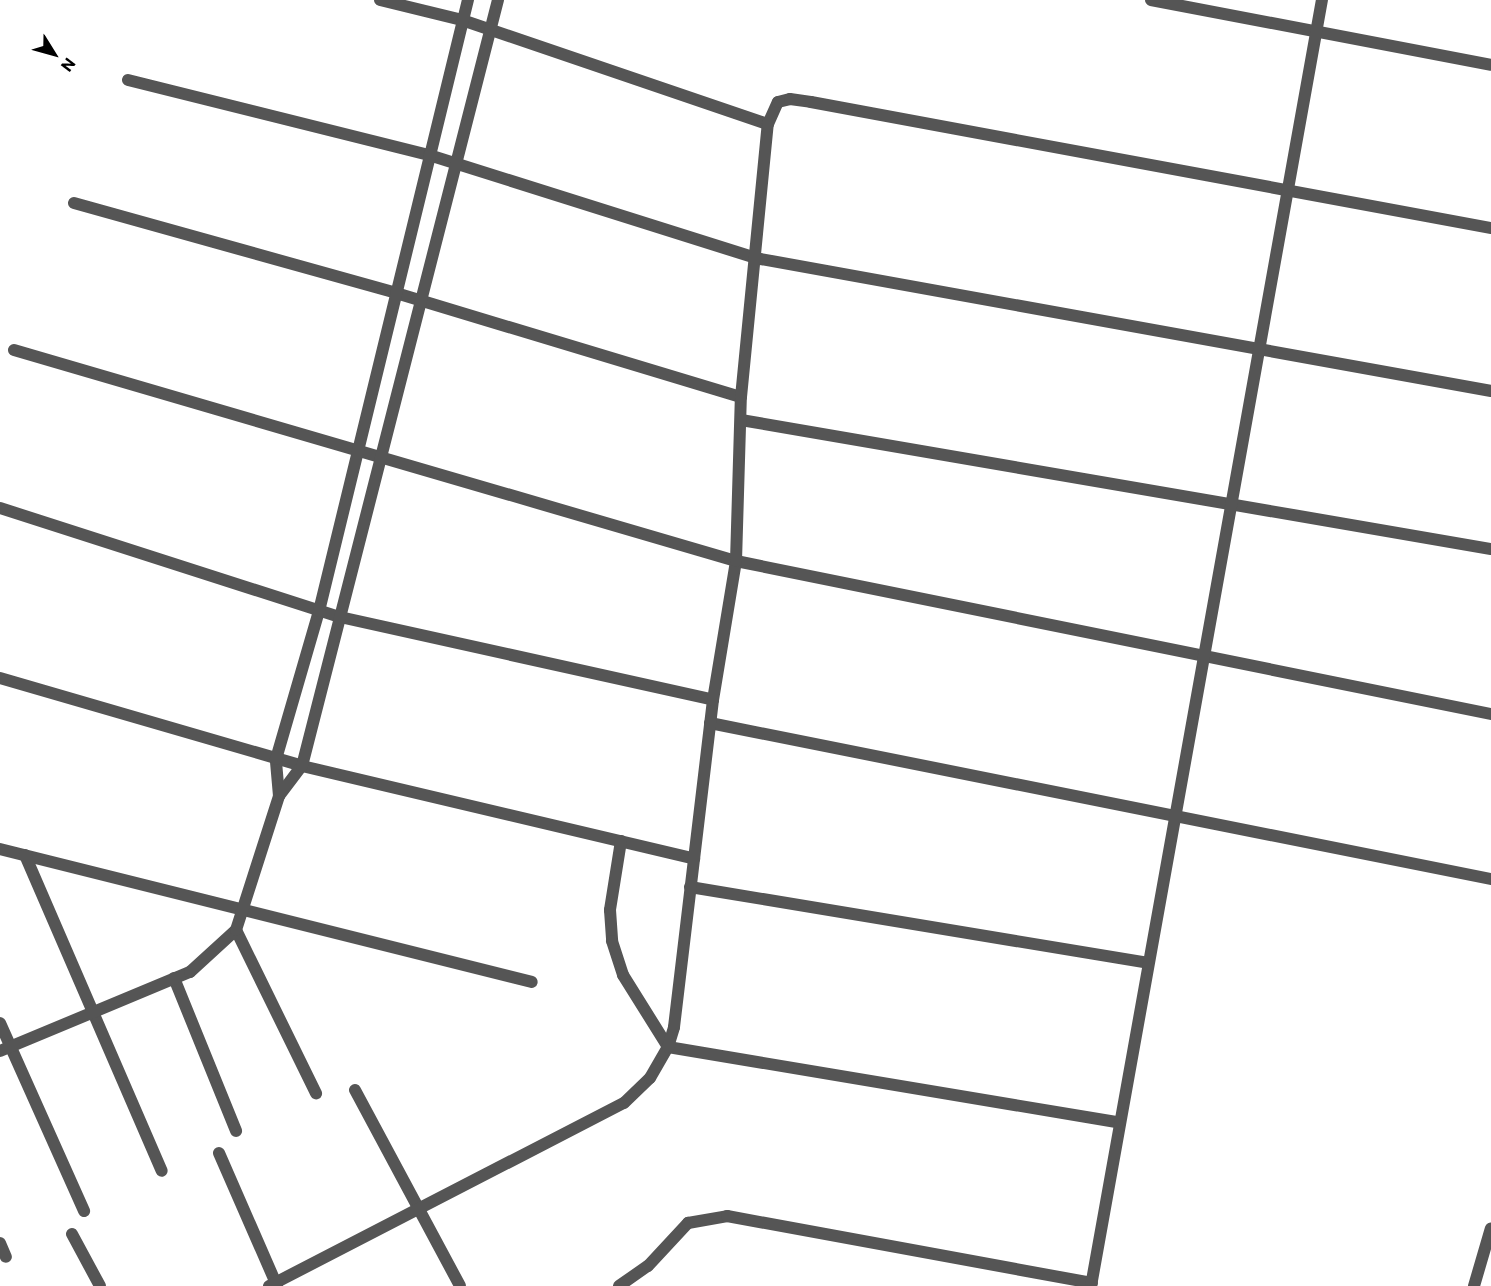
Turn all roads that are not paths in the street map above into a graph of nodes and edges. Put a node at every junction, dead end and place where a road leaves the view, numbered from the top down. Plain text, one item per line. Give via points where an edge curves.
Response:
1 (380, 0) edge
2 (468, 0) edge
3 (498, 0) edge
4 (1151, 0) edge
5 (1322, 0) edge
6 (462, 20) junction
7 (491, 29) junction
8 (1316, 33) junction
9 (1491, 65) edge
10 (128, 80) dead end
11 (768, 124) junction
12 (429, 155) junction
13 (456, 164) junction
14 (1287, 190) junction
15 (74, 203) dead end
16 (1491, 228) edge
17 (755, 258) junction
18 (396, 293) junction
19 (421, 301) junction
20 (14, 350) dead end
21 (1258, 350) junction
22 (1491, 391) edge
23 (741, 397) junction
24 (741, 420) junction
25 (358, 449) junction
26 (381, 458) junction
27 (1230, 506) junction
28 (0, 508) edge
29 (1491, 549) edge
30 (736, 561) junction
31 (319, 611) junction
32 (340, 617) junction
33 (1203, 658) junction
34 (0, 678) edge
35 (712, 700) junction
36 (1491, 714) edge
37 (710, 723) junction
38 (276, 759) junction
39 (302, 766) junction
40 (279, 796) junction
41 (1176, 816) junction
42 (621, 842) junction
43 (0, 849) edge
44 (25, 855) junction
45 (694, 859) junction
46 (1491, 879) edge
47 (690, 887) junction
48 (244, 911) junction
49 (236, 930) junction
50 (1147, 963) junction
51 (174, 978) junction
52 (532, 982) dead end
53 (93, 1012) junction
54 (0, 1023) edge
55 (668, 1047) junction
56 (5, 1049) edge
57 (355, 1090) dead end
58 (316, 1093) dead end
59 (1118, 1122) junction
60 (236, 1131) dead end
61 (219, 1154) dead end
62 (162, 1170) dead end
63 (419, 1209) junction
64 (84, 1211) dead end
65 (1491, 1228) edge
66 (72, 1234) dead end
67 (0, 1243) edge
68 (6, 1257) dead end
69 (274, 1285) edge
70 (1091, 1285) edge
71 (100, 1286) edge
72 (460, 1286) edge
73 (619, 1286) edge
74 (1474, 1286) edge

1 - 6 street
2 - 6 street
3 - 7 street
4 - 8 street
5 - 8 street
6 - 7 street
6 - 12 street
7 - 11 street
7 - 13 street
8 - 9 street
8 - 14 street
10 - 12 street
11 - 14 street via 772,110 790,99
11 - 17 street
12 - 13 street
12 - 18 street
13 - 17 street
13 - 19 street
14 - 16 street
14 - 21 street
15 - 18 street
17 - 21 street
17 - 23 street
18 - 19 street
18 - 25 street
19 - 23 street
19 - 26 street
20 - 25 street
21 - 22 street
21 - 27 street
23 - 24 street
24 - 27 street
24 - 30 street
25 - 26 street
25 - 31 street
26 - 30 street
26 - 32 street
27 - 29 street
27 - 33 street
28 - 31 street
30 - 33 street via 904,592
30 - 35 street
31 - 32 street
31 - 38 street
32 - 35 street
32 - 39 street
33 - 36 street
33 - 41 street
34 - 38 street
35 - 37 street
37 - 41 street
37 - 45 street
38 - 39 street
38 - 40 street
39 - 40 street
39 - 42 street
40 - 48 street
41 - 46 street
41 - 50 street
42 - 45 street
42 - 55 street via 610,910 612,941 623,975
43 - 44 street
44 - 48 street
44 - 53 street
45 - 47 street
47 - 50 street
47 - 55 street via 674,1027
48 - 49 street
48 - 52 street
49 - 51 street via 190,972
49 - 58 street
50 - 59 street
51 - 53 street
51 - 60 street
53 - 56 street
53 - 62 street
54 - 56 street
55 - 59 street
55 - 63 street via 650,1078 624,1103
56 - 64 street
57 - 63 street
59 - 70 street
61 - 69 street
63 - 69 street
63 - 72 street
65 - 74 street
66 - 71 street
67 - 68 street
70 - 73 street via 727,1216 688,1223 648,1266

